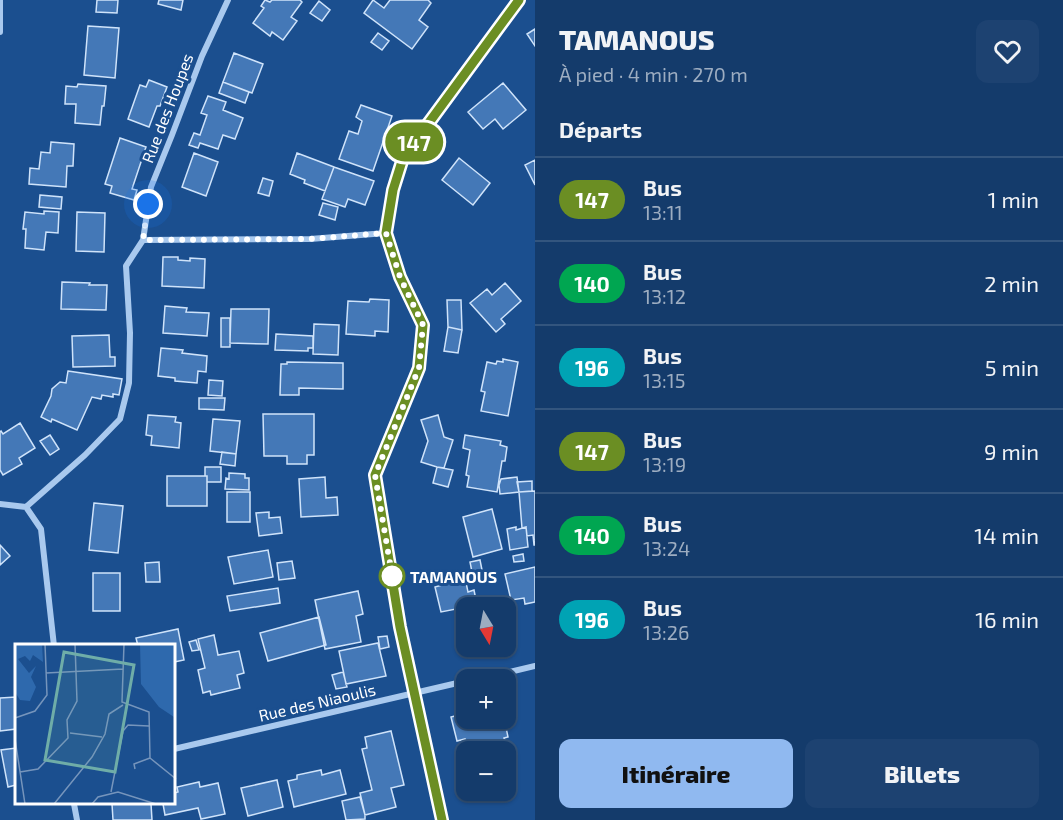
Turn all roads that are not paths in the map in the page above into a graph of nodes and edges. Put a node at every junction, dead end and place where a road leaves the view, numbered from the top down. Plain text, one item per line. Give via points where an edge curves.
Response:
1 (0, 0) edge
2 (228, 0) edge
3 (519, 0) edge
4 (0, 32) edge
5 (386, 233) junction
6 (143, 240) junction
7 (0, 504) edge
8 (27, 507) junction
9 (54, 644) edge
10 (535, 666) edge
11 (516, 670) edge
12 (456, 684) edge
13 (415, 694) junction
14 (176, 749) edge
15 (74, 805) edge
16 (77, 820) edge
17 (442, 820) edge

1 - 4 street
2 - 6 street, Rue des Houpes via 151,187
3 - 5 street via 403,158
5 - 6 street via 310,239
5 - 13 street via 400,277 423,325 419,368 375,475
6 - 8 street, Rue des Houpes via 126,266 129,383 120,419
7 - 8 street
8 - 9 street via 41,529
10 - 11 street
12 - 13 street, Rue des Niaoulis
13 - 14 street, Rue des Niaoulis
13 - 17 street
15 - 16 street

